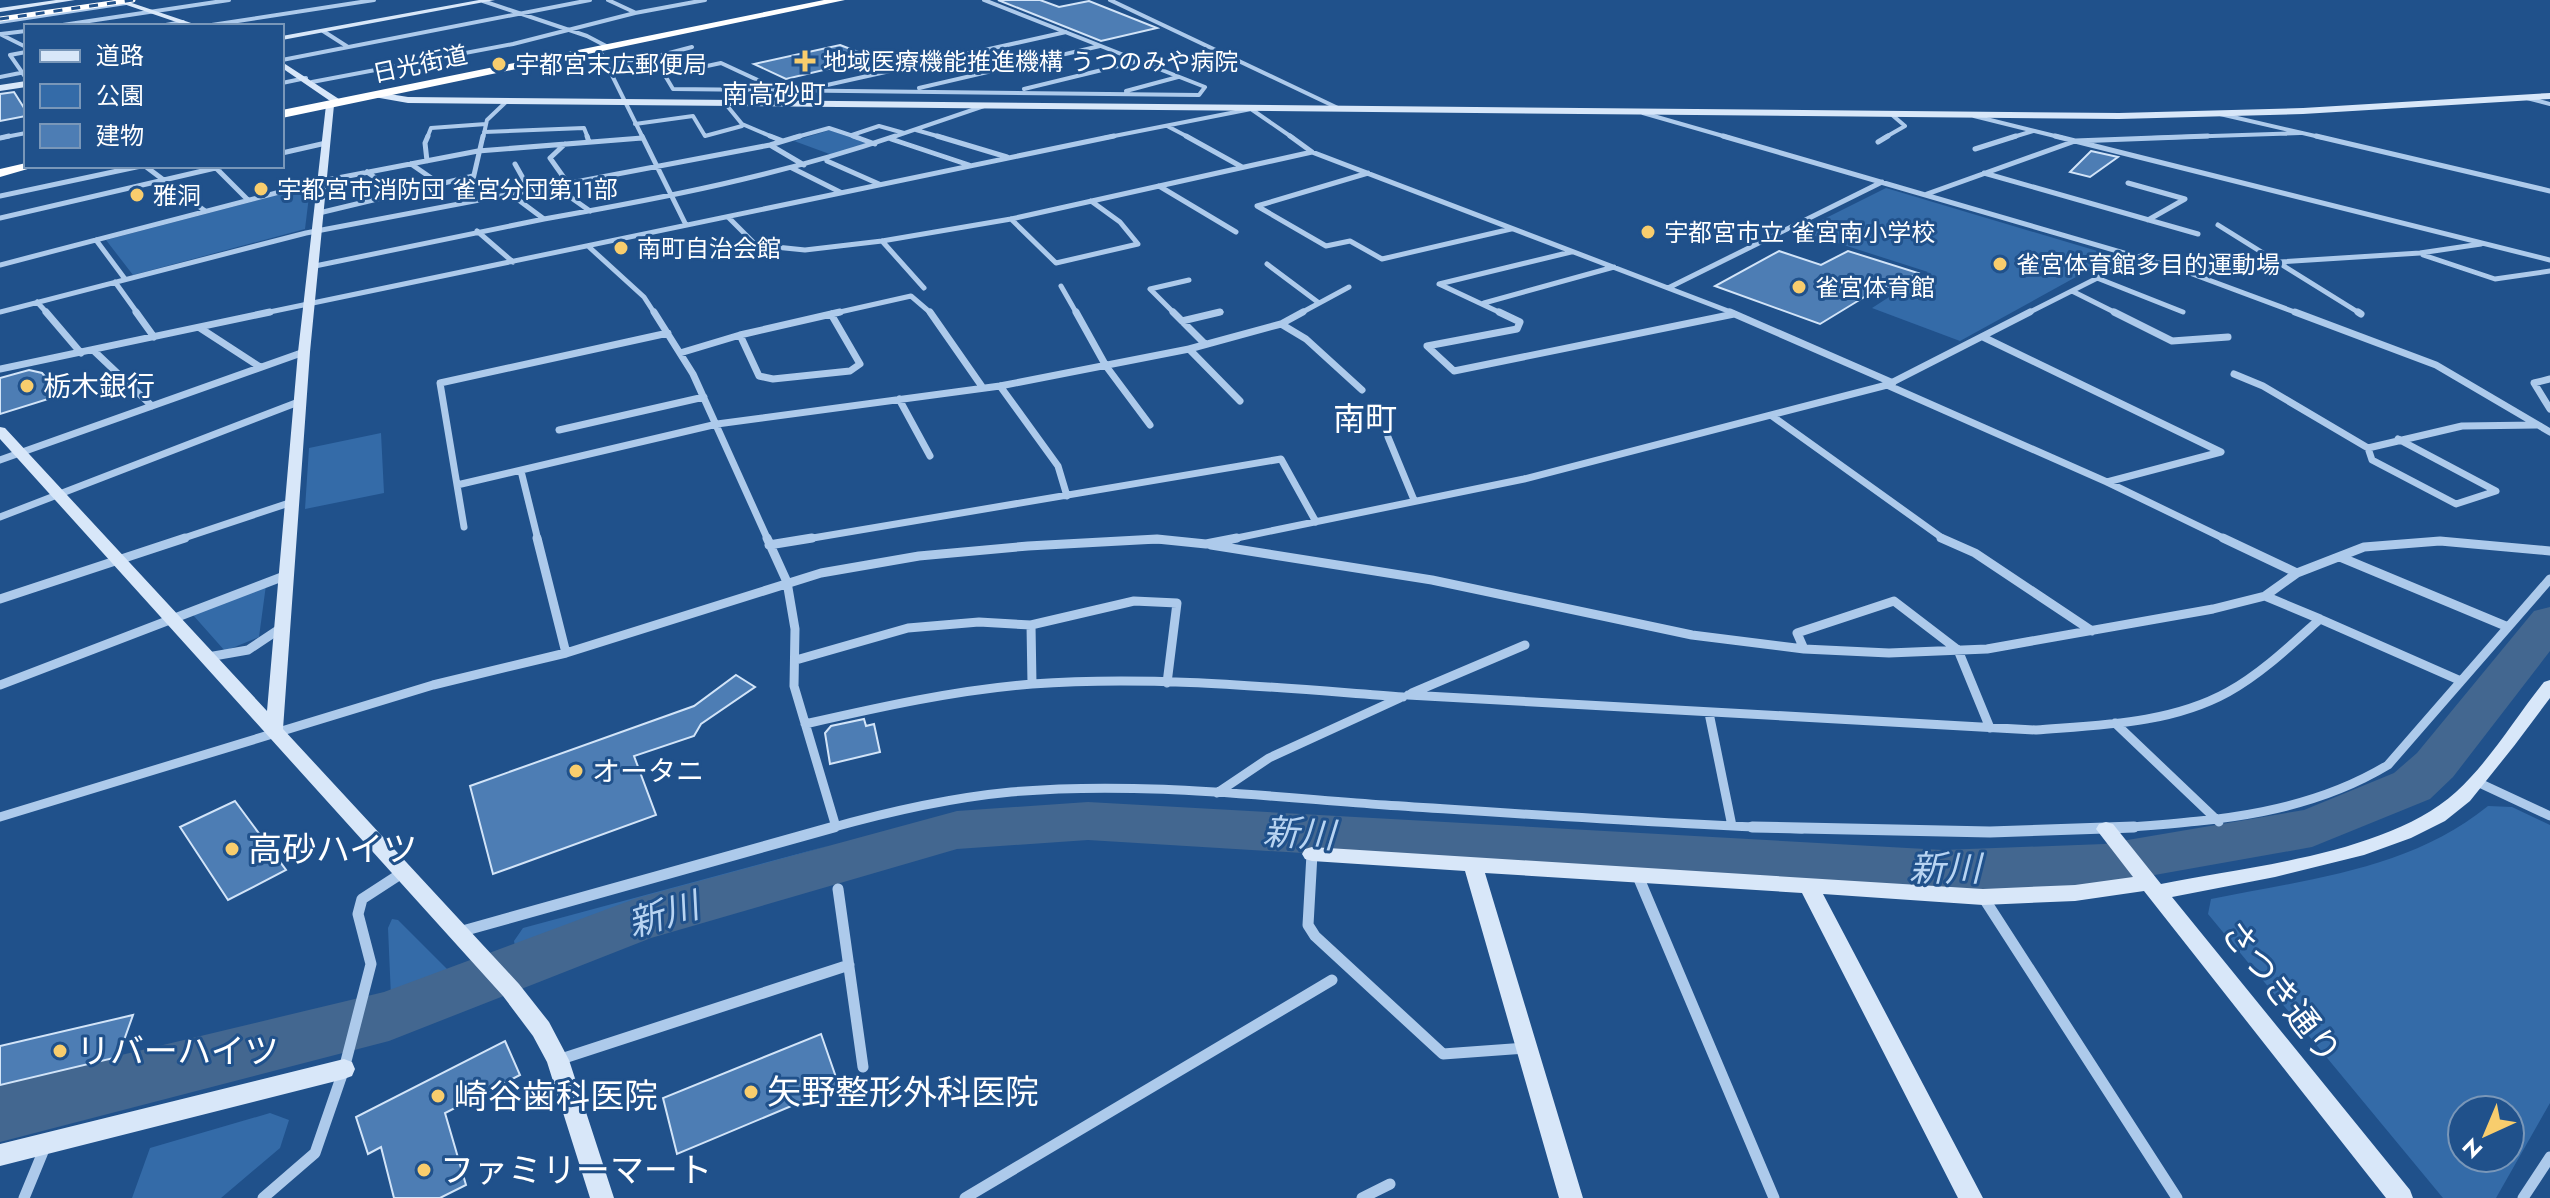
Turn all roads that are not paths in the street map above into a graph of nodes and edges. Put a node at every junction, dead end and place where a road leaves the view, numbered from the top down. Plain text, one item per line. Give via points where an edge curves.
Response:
1 (71, 0) edge
2 (116, 0) edge
3 (229, 0) edge
4 (374, 0) edge
5 (590, 0) edge
6 (608, 0) edge
7 (705, 0) edge
8 (840, 0) edge
9 (984, 0) edge
10 (1110, 0) edge
11 (487, 1) edge
12 (469, 2) edge
13 (126, 3) junction
14 (0, 10) edge
15 (152, 12) junction
16 (520, 13) junction
17 (635, 13) junction
18 (0, 22) edge
19 (183, 22) junction
20 (70, 24) edge
21 (172, 24) edge
22 (190, 24) edge
23 (218, 24) edge
24 (569, 30) junction
25 (24, 31) edge
26 (323, 31) junction
27 (1066, 32) junction
28 (284, 38) edge
29 (1101, 46) junction
30 (348, 47) junction
31 (692, 47) dead end
32 (603, 48) junction
33 (24, 49) edge
34 (24, 51) edge
35 (654, 57) junction
36 (1139, 61) junction
37 (284, 62) edge
38 (284, 63) edge
39 (605, 64) junction
40 (665, 75) junction
41 (24, 76) edge
42 (0, 77) edge
43 (24, 77) edge
44 (24, 77) edge
45 (1179, 77) junction
46 (309, 80) junction
47 (284, 83) edge
48 (0, 88) edge
49 (673, 89) junction
50 (780, 90) junction
51 (801, 90) junction
52 (903, 91) junction
53 (1011, 93) junction
54 (1116, 93) junction
55 (377, 95) junction
56 (2550, 96) edge
57 (2526, 98) junction
58 (507, 101) junction
59 (624, 102) junction
60 (658, 102) junction
61 (724, 102) junction
62 (334, 104) junction
63 (2550, 104) edge
64 (986, 105) junction
65 (1251, 109) junction
66 (1340, 109) junction
67 (1639, 111) junction
68 (284, 114) edge
69 (1891, 114) junction
70 (2219, 114) junction
71 (1974, 115) junction
72 (486, 124) junction
73 (635, 124) junction
74 (742, 126) junction
75 (1168, 127) junction
76 (916, 130) junction
77 (2033, 130) junction
78 (484, 132) junction
79 (24, 133) edge
80 (905, 133) junction
81 (2300, 133) junction
82 (851, 135) junction
83 (0, 138) edge
84 (642, 138) junction
85 (890, 138) junction
86 (783, 141) junction
87 (2075, 141) junction
88 (589, 142) junction
89 (1878, 142) dead end
90 (326, 143) junction
91 (565, 144) junction
92 (875, 144) junction
93 (770, 145) junction
94 (1975, 149) dead end
95 (478, 151) junction
96 (1312, 152) junction
97 (284, 153) edge
98 (1008, 157) junction
99 (826, 160) junction
100 (427, 161) junction
101 (410, 164) junction
102 (515, 164) dead end
103 (657, 164) junction
104 (970, 165) junction
105 (804, 166) junction
106 (1242, 167) junction
107 (24, 168) edge
108 (133, 168) edge
109 (146, 168) edge
110 (216, 168) edge
111 (792, 168) junction
112 (367, 172) junction
113 (0, 173) edge
114 (1369, 173) junction
115 (1984, 173) junction
116 (473, 176) junction
117 (163, 180) junction
118 (322, 181) junction
119 (1882, 181) junction
120 (567, 182) junction
121 (2128, 183) dead end
122 (440, 184) junction
123 (879, 184) junction
124 (553, 185) junction
125 (1159, 186) junction
126 (529, 189) junction
127 (2550, 191) edge
128 (840, 192) junction
129 (509, 193) junction
130 (399, 194) junction
131 (1926, 194) junction
132 (0, 196) edge
133 (672, 196) junction
134 (248, 200) junction
135 (468, 201) junction
136 (1091, 201) junction
137 (205, 211) junction
138 (590, 211) junction
139 (319, 213) junction
140 (728, 217) junction
141 (0, 218) edge
142 (544, 219) junction
143 (1011, 219) junction
144 (2148, 220) junction
145 (686, 225) junction
146 (2218, 225) dead end
147 (1513, 229) junction
148 (318, 230) junction
149 (477, 231) junction
150 (1236, 232) dead end
151 (2198, 234) dead end
152 (96, 240) junction
153 (882, 241) junction
154 (2484, 244) junction
155 (588, 246) junction
156 (1573, 251) junction
157 (2420, 253) junction
158 (2141, 256) junction
159 (2550, 260) edge
160 (513, 262) junction
161 (2277, 263) junction
162 (1267, 264) dead end
163 (0, 265) edge
164 (315, 266) junction
165 (1614, 267) junction
166 (2179, 269) junction
167 (2550, 271) edge
168 (2097, 278) junction
169 (125, 279) junction
170 (1189, 280) dead end
171 (115, 282) junction
172 (1061, 286) dead end
173 (1349, 287) dead end
174 (924, 288) dead end
175 (1668, 288) junction
176 (2072, 291) junction
177 (37, 302) junction
178 (1319, 303) junction
179 (1484, 303) junction
180 (311, 304) junction
181 (0, 312) edge
182 (1221, 312) dead end
183 (2183, 312) dead end
184 (831, 314) junction
185 (1735, 314) junction
186 (2361, 314) dead end
187 (1182, 321) junction
188 (1281, 324) junction
189 (200, 328) junction
190 (668, 333) junction
191 (740, 335) junction
192 (154, 337) junction
193 (1983, 337) junction
194 (2228, 337) dead end
195 (1205, 344) junction
196 (1189, 349) junction
197 (93, 350) junction
198 (304, 352) junction
199 (81, 353) junction
200 (680, 353) junction
201 (1106, 366) junction
202 (260, 367) junction
203 (0, 369) edge
204 (2234, 374) dead end
205 (2550, 379) edge
206 (1890, 384) junction
207 (1000, 386) junction
208 (983, 388) junction
209 (1362, 390) dead end
210 (704, 397) junction
211 (899, 399) junction
212 (301, 401) junction
213 (1240, 401) dead end
214 (152, 406) junction
215 (2550, 409) edge
216 (1772, 416) junction
217 (717, 424) junction
218 (1150, 425) dead end
219 (2538, 425) junction
220 (559, 430) dead end
221 (0, 431) edge
222 (2550, 432) edge
223 (1388, 437) dead end
224 (2398, 439) junction
225 (2368, 448) junction
226 (20, 453) junction
227 (930, 456) dead end
228 (0, 460) edge
229 (521, 471) junction
230 (2107, 482) junction
231 (457, 485) junction
232 (57, 494) junction
233 (1067, 496) junction
234 (1414, 500) junction
235 (292, 502) junction
236 (0, 517) edge
237 (1316, 522) junction
238 (464, 527) dead end
239 (1206, 544) junction
240 (769, 545) junction
241 (2550, 551) edge
242 (2340, 557) junction
243 (117, 560) junction
244 (2297, 573) junction
245 (287, 575) junction
246 (2550, 579) edge
247 (787, 582) junction
248 (2265, 596) junction
249 (0, 599) edge
250 (2320, 619) junction
251 (173, 620) junction
252 (1031, 625) junction
253 (283, 627) junction
254 (2508, 627) junction
255 (2092, 632) junction
256 (1525, 645) dead end
257 (1804, 649) junction
258 (1958, 650) junction
259 (566, 653) junction
260 (207, 657) junction
261 (796, 660) junction
262 (2461, 681) junction
263 (1167, 683) junction
264 (1032, 684) junction
265 (0, 685) edge
266 (2550, 686) edge
267 (1406, 696) junction
268 (1709, 713) junction
269 (2115, 723) junction
270 (805, 724) junction
271 (1990, 728) junction
272 (274, 731) junction
273 (2475, 781) junction
274 (1216, 793) junction
275 (2550, 816) edge
276 (0, 817) edge
277 (2219, 822) junction
278 (1732, 826) junction
279 (836, 827) junction
280 (2106, 829) junction
281 (1312, 854) joint
282 (1473, 866) junction
283 (402, 873) junction
284 (1637, 874) junction
285 (2149, 881) junction
286 (1808, 885) junction
287 (838, 889) dead end
288 (1983, 897) junction
289 (459, 933) junction
290 (849, 965) junction
291 (1332, 980) dead end
292 (1527, 1048) junction
293 (558, 1060) junction
294 (863, 1067) dead end
295 (344, 1069) junction
296 (46, 1143) junction
297 (0, 1155) edge
298 (2550, 1157) edge
299 (1390, 1184) dead end
300 (24, 1198) edge
301 (263, 1198) edge
302 (602, 1198) edge
303 (965, 1198) edge
304 (1362, 1198) edge
305 (1571, 1198) edge
306 (1774, 1198) edge
307 (1971, 1198) edge
308 (2177, 1198) edge
309 (2401, 1198) edge
310 (2523, 1198) edge

1 - 14 street
2 - 13 street
3 - 15 street
4 - 23 street
5 - 16 street
6 - 17 street
7 - 17 street
8 - 32 highway, 日光街道
9 - 27 street
10 - 66 street
11 - 12 street
11 - 16 street
12 - 26 street
13 - 15 street
13 - 18 street
15 - 19 street
15 - 20 street
16 - 24 street
16 - 30 street
17 - 24 street
19 - 21 street
19 - 22 street
24 - 32 street
24 - 46 street
25 - 33 street via 0,34
26 - 28 street
26 - 30 street
27 - 29 street
27 - 51 street
29 - 36 street
29 - 52 street
30 - 37 street
31 - 35 street
32 - 39 street
32 - 55 highway, 日光街道
34 - 41 street via 10,55
35 - 39 street
35 - 40 street
36 - 45 street
36 - 53 street
38 - 46 street
39 - 59 street
40 - 49 street
40 - 50 street via 721,63
42 - 43 street
44 - 48 street
45 - 54 street
45 - 54 street via 1205,87 1199,95
46 - 47 street
46 - 62 street
49 - 50 street
49 - 60 street
50 - 51 street
51 - 52 street
52 - 53 street
53 - 54 street
55 - 58 street
55 - 62 highway, 日光街道
56 - 57 street
57 - 63 street
57 - 70 street
58 - 59 street
58 - 72 street
59 - 60 street
59 - 73 street
60 - 61 street
61 - 64 street
61 - 74 street
62 - 68 highway, 日光街道
62 - 90 street
64 - 65 street
64 - 76 street
65 - 66 street
65 - 75 street
65 - 96 street
66 - 67 street
67 - 69 street
67 - 119 street
69 - 71 street
69 - 89 street via 1905,126
70 - 71 street
70 - 81 street
71 - 77 street
72 - 78 street
72 - 100 street via 431,128 425,143
73 - 74 street via 693,116 705,136
73 - 84 street
74 - 86 street
75 - 98 street
75 - 106 street
76 - 80 street
76 - 98 street
77 - 87 street
77 - 94 street
78 - 88 street via 584,128
78 - 95 street
79 - 83 street
80 - 82 street via 879,126
80 - 85 street
81 - 87 street
81 - 127 street
82 - 86 street via 829,128
82 - 92 street
84 - 88 street
84 - 103 street
85 - 92 street
85 - 104 street
86 - 93 street
87 - 115 street
87 - 154 street
88 - 91 street
90 - 97 street
90 - 118 street
91 - 95 street
91 - 120 street via 550,158
92 - 99 street
93 - 103 street
93 - 105 street
95 - 100 street
95 - 116 street
96 - 106 street
96 - 114 street
98 - 104 street
99 - 105 street
99 - 123 street
100 - 101 street
101 - 112 street
101 - 122 street
102 - 126 street
103 - 120 street
103 - 133 street
104 - 123 street
105 - 111 street
106 - 125 street
107 - 113 highway
108 - 132 street
109 - 117 street
110 - 117 street
110 - 134 street
111 - 128 street
111 - 133 street
112 - 118 street
112 - 130 street
114 - 147 street
114 - 147 street via 1257,206 1326,246 1350,241 1382,259
115 - 131 street
115 - 144 street
116 - 122 street
116 - 135 street
117 - 137 street
117 - 141 street
118 - 134 street
118 - 139 street
119 - 131 street
119 - 175 street
120 - 124 street
121 - 144 street via 2185,199
122 - 130 street
123 - 128 street
124 - 126 street
124 - 138 street
125 - 136 street
125 - 150 street
126 - 129 street
128 - 140 street
129 - 135 street
129 - 142 street
130 - 139 street
131 - 158 street
133 - 138 street
133 - 145 street
134 - 137 street
135 - 148 street
136 - 143 street
136 - 143 street via 1120,222 1138,244 1056,263
137 - 152 street
138 - 142 street
139 - 148 street
140 - 145 street
140 - 153 street via 756,245 777,249
142 - 149 street
143 - 153 street
144 - 151 street
145 - 155 street
146 - 161 street
147 - 156 street
148 - 164 street
148 - 169 street
149 - 160 street
149 - 164 street
152 - 163 street
152 - 169 street
153 - 174 street
154 - 157 street
154 - 159 street
155 - 160 street
155 - 190 street via 644,297
156 - 165 street
156 - 179 street via 1439,284
157 - 161 street
157 - 167 street via 2495,279
158 - 166 street
158 - 168 street
160 - 180 street
161 - 166 street
161 - 186 street
162 - 178 street
164 - 180 street
165 - 175 street
165 - 179 street
166 - 219 street via 2436,365
168 - 176 street
168 - 183 street
169 - 171 street
170 - 187 street via 1150,289
171 - 177 street
171 - 192 street
172 - 201 street
173 - 178 street
175 - 185 street
176 - 193 street
176 - 194 street via 2172,341
177 - 181 street
177 - 199 street
178 - 188 street
179 - 185 street via 1520,322 1517,329 1427,346 1454,371
180 - 189 street
180 - 198 street
182 - 187 street
184 - 191 street
184 - 191 street via 860,364 850,371 759,376
184 - 208 street via 911,296 933,315
185 - 206 street
187 - 195 street
188 - 195 street
188 - 209 street via 1306,339
189 - 192 street
189 - 202 street
190 - 200 street
190 - 231 street via 440,383
191 - 200 street
192 - 197 street
193 - 206 street
193 - 230 street via 2221,452
195 - 196 street
196 - 201 street
196 - 213 street
197 - 199 street
197 - 214 street
198 - 202 street
198 - 212 street
199 - 203 street
200 - 210 street
201 - 207 street
201 - 218 street
202 - 214 street
204 - 225 street
205 - 215 street via 2534,383
206 - 216 street
206 - 230 street
207 - 208 street
207 - 233 street via 1058,466
208 - 211 street
210 - 217 street
210 - 220 street
211 - 217 street
211 - 227 street
212 - 232 street
212 - 235 street
214 - 226 street
216 - 234 street via 1524,479
216 - 255 street via 1941,538 1975,553
217 - 229 street
217 - 240 street
219 - 222 street
219 - 224 street via 2462,426
221 - 226 street
223 - 234 street
224 - 225 street
224 - 225 street via 2496,491 2456,504 2372,460
226 - 228 street
226 - 232 street
229 - 231 street
229 - 259 street
230 - 244 street
231 - 238 street
232 - 236 street
232 - 243 street
233 - 237 street via 1281,459
233 - 240 street
234 - 237 street
235 - 243 street
235 - 245 street
237 - 239 street
239 - 247 street via 1157,539 950,553
239 - 257 street via 1432,580 1692,635
240 - 247 street
241 - 242 street via 2440,541 2364,547
242 - 244 street
242 - 254 street
243 - 249 street
243 - 251 street
244 - 248 street
245 - 251 street
245 - 253 street
246 - 254 street
247 - 259 street
247 - 261 street
248 - 250 street
248 - 255 street
250 - 262 street
250 - 269 street via 2262,670 2226,693
251 - 260 street
251 - 265 street
252 - 261 street via 979,622 908,628
252 - 263 street via 1134,601 1177,603
252 - 264 street
253 - 260 street via 238,656
253 - 272 street
254 - 262 street
255 - 258 street
256 - 267 street
257 - 258 street
257 - 258 street via 1797,633 1894,601
258 - 271 street
259 - 272 street
260 - 272 street
261 - 270 street via 794,686
262 - 277 street via 2411,741 2371,777 2324,798
263 - 264 street
263 - 267 street
264 - 270 street via 930,696
266 - 273 street
267 - 268 street
267 - 274 street via 1269,758
268 - 271 street
268 - 278 street
269 - 271 street
269 - 277 street
270 - 279 street
272 - 276 street
272 - 283 street
273 - 275 street
273 - 285 street via 2451,807 2386,841 2317,859
274 - 278 street
274 - 279 street via 1009,792 933,803
277 - 280 street
278 - 280 street via 1969,833
279 - 289 street
280 - 285 street, さつき通り
281 - 282 street
281 - 292 street via 1308,925 1315,936 1443,1054
282 - 284 street
282 - 292 street
283 - 289 street
283 - 295 street via 362,899 358,914 371,964
284 - 286 street
284 - 306 street
285 - 288 street via 2075,893
285 - 309 street, さつき通り
286 - 288 street
286 - 307 street
287 - 290 street
288 - 308 street
289 - 293 street via 511,990
290 - 293 street
290 - 294 street
291 - 303 street
292 - 305 street
293 - 302 street
295 - 296 street
295 - 301 street via 315,1153
296 - 297 street
296 - 300 street
298 - 310 street
299 - 304 street

